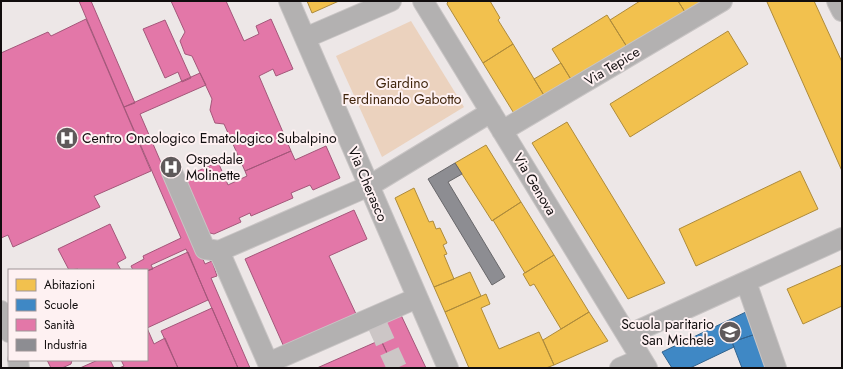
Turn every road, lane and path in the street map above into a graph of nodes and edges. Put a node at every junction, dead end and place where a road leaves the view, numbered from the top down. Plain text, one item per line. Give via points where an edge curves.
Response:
1 (289, 1) edge
2 (391, 1) edge
3 (423, 1) edge
4 (722, 1) edge
5 (837, 1) edge
6 (842, 11) edge
7 (305, 38) junction
8 (491, 112) junction
9 (502, 131) junction
10 (172, 172) dead end
11 (369, 186) junction
12 (842, 238) edge
13 (219, 251) junction
14 (746, 282) junction
15 (417, 298) junction
16 (1, 311) edge
17 (8, 329) edge
18 (628, 335) junction
19 (644, 363) edge
20 (446, 368) edge
21 (620, 368) edge
22 (776, 368) edge

1 - 7 street, Via Cherasco
2 - 7 street
3 - 8 street, Via Genova
4 - 9 street, Via Tepice
5 - 6 street
7 - 11 street, Via Cherasco
8 - 9 street, Via Genova
8 - 11 street
9 - 18 street, Via Genova
10 - 13 street via 205,249
11 - 13 street
11 - 15 street, Via Cherasco
12 - 14 street
13 - 15 street via 268,364 376,320
14 - 18 street
14 - 22 street
15 - 20 street, Via Cherasco
16 - 17 street
18 - 19 street, Via Genova
19 - 21 street

